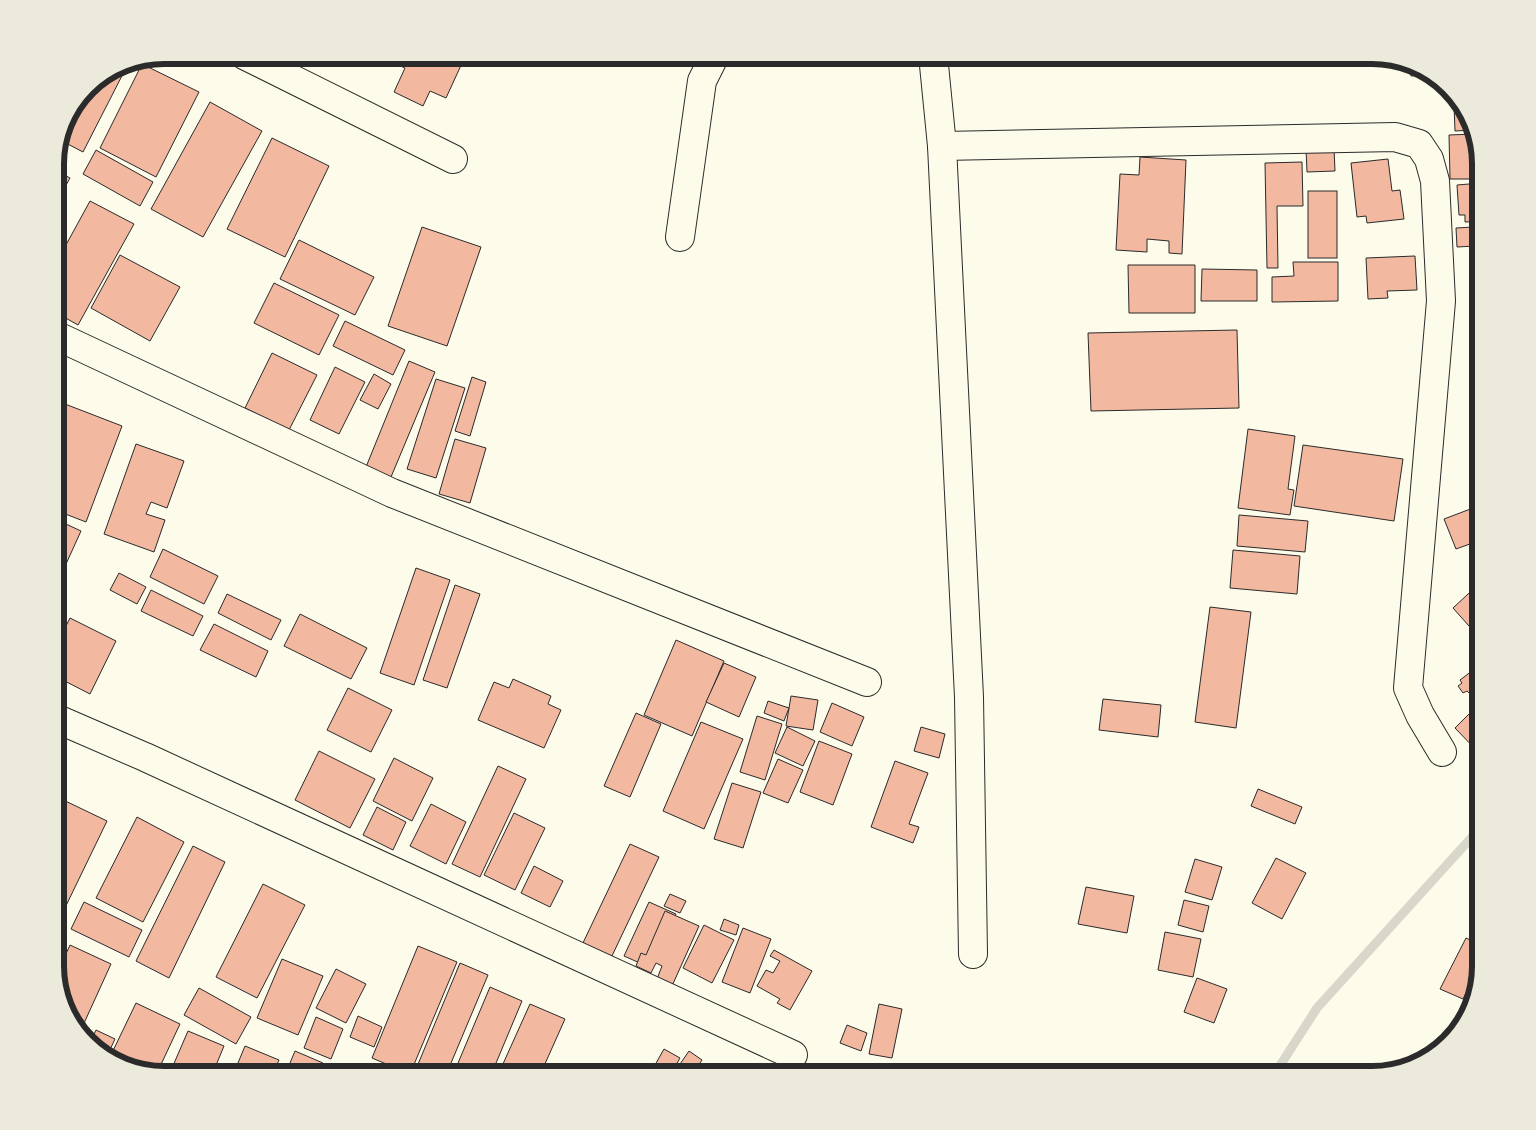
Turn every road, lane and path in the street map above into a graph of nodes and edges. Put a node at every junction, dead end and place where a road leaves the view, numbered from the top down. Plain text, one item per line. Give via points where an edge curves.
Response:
1 (262, 64) edge
2 (710, 64) edge
3 (934, 64) edge
4 (942, 146) junction
5 (453, 159) dead end
6 (680, 237) dead end
7 (64, 339) edge
8 (866, 682) dead end
9 (64, 722) edge
10 (1442, 752) dead end
11 (973, 954) dead end
12 (793, 1055) dead end

1 - 5 street
2 - 6 street via 702,81
3 - 4 street
4 - 10 street via 1395,137 1418,144 1430,159 1434,181 1442,301 1408,688
4 - 11 street via 969,697
7 - 8 street via 392,493
9 - 12 street

